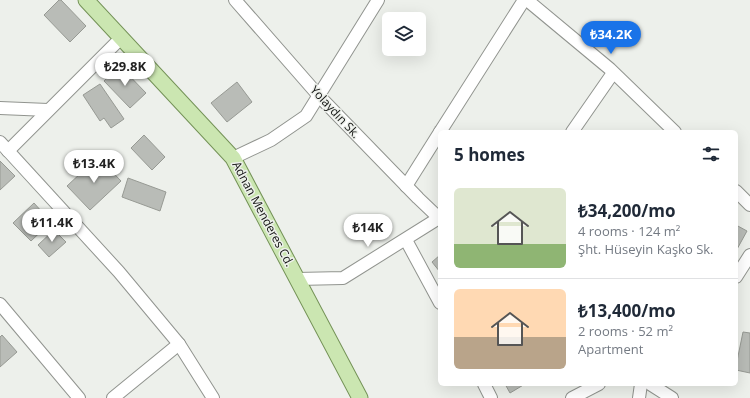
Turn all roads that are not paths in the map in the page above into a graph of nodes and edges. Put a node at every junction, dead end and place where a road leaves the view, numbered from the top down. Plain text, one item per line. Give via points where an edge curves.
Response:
1 (86, 0) edge
2 (235, 0) edge
3 (378, 0) edge
4 (524, 0) edge
5 (527, 0) edge
6 (121, 38) junction
7 (613, 73) junction
8 (319, 96) junction
9 (0, 108) edge
10 (48, 110) junction
11 (441, 130) edge
12 (573, 130) edge
13 (673, 130) edge
14 (438, 135) edge
15 (4, 146) edge
16 (233, 158) junction
17 (406, 186) junction
18 (738, 193) edge
19 (750, 205) edge
20 (438, 216) edge
21 (438, 219) edge
22 (406, 240) junction
23 (750, 256) edge
24 (738, 274) edge
25 (297, 279) junction
26 (438, 299) edge
27 (0, 304) edge
28 (179, 344) junction
29 (485, 386) edge
30 (595, 386) edge
31 (641, 386) edge
32 (658, 386) edge
33 (79, 398) edge
34 (113, 398) edge
35 (212, 398) edge
36 (360, 398) edge
37 (491, 398) edge
38 (572, 398) edge
39 (639, 398) edge
40 (672, 398) edge

1 - 6 main road, Adnan Menderes Cd.
2 - 8 street, Yolaydın Sk.
3 - 8 street
4 - 11 street
5 - 7 street
6 - 10 street
6 - 16 main road, Adnan Menderes Cd.
7 - 12 street
7 - 13 street
8 - 16 street via 306,116 271,140
8 - 17 street, Yolaydın Sk.
9 - 10 street
10 - 15 street
14 - 17 street
15 - 28 street via 119,272
16 - 25 main road, Adnan Menderes Cd.
17 - 20 street, Yolaydın Sk.
18 - 19 street
21 - 22 street
22 - 25 street via 343,278
22 - 26 street
23 - 24 street
25 - 36 main road, Adnan Menderes Cd.
27 - 33 street
28 - 34 street
28 - 35 street
29 - 37 street
30 - 38 street
31 - 39 street
32 - 40 street

